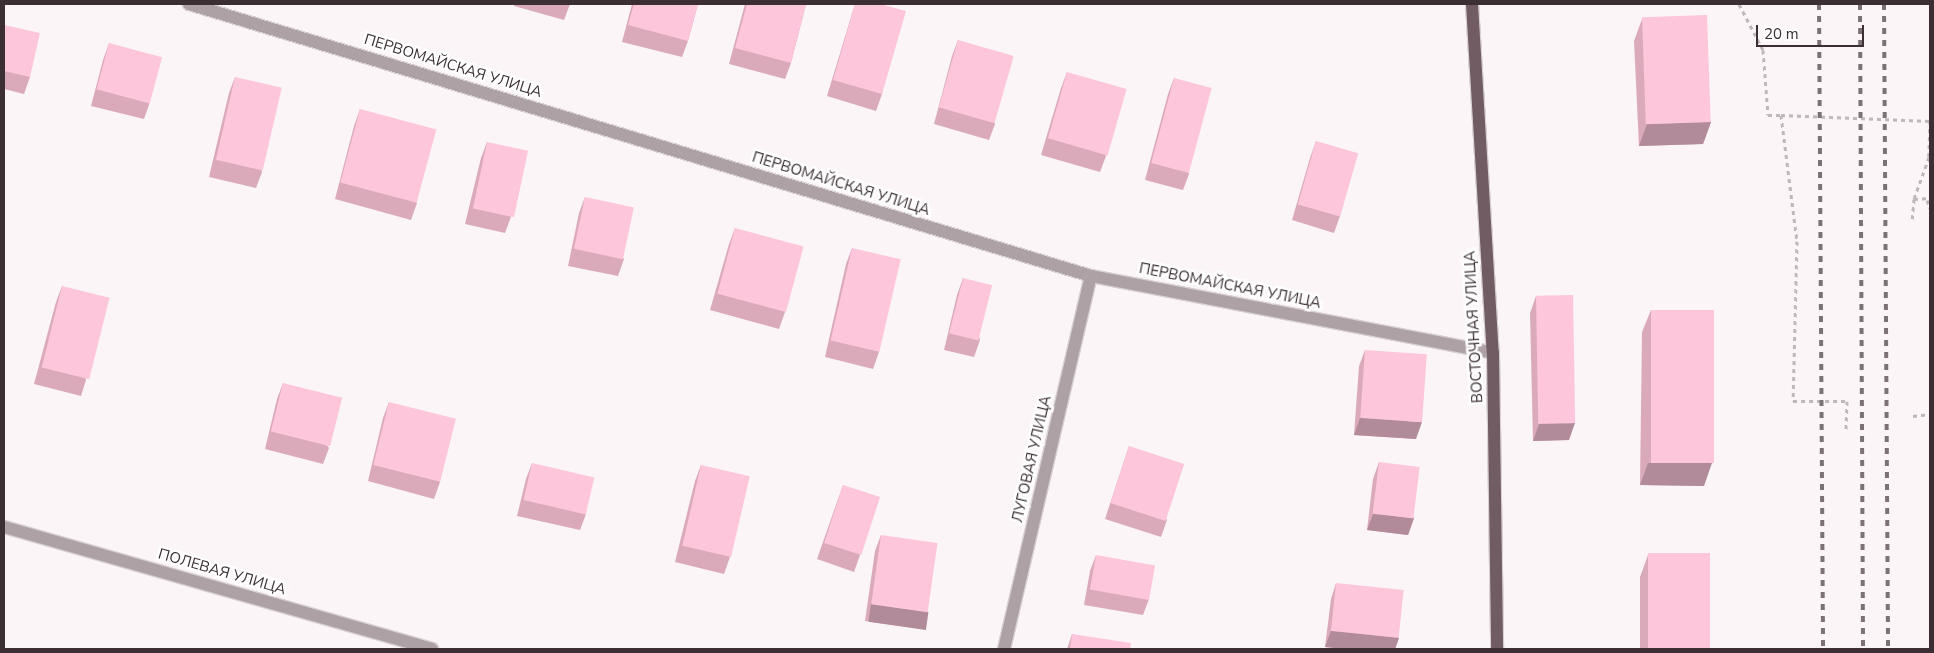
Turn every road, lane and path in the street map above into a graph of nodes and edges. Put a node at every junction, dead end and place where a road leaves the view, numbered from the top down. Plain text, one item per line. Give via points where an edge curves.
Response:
1 (189, 4) edge
2 (1472, 4) edge
3 (1739, 4) edge
4 (1780, 115) junction
5 (1914, 199) junction
6 (1928, 199) edge
7 (1930, 208) edge
8 (1912, 220) dead end
9 (1091, 276) junction
10 (1493, 352) junction
11 (1930, 414) edge
12 (1913, 416) dead end
13 (1846, 432) dead end
14 (4, 527) edge
15 (432, 649) edge
16 (1004, 649) edge
17 (1497, 649) edge

1 - 9 street, ПЕРВОМАЙСКАЯ УЛИЦА
2 - 10 main road, ВОСТОЧНАЯ УЛИЦА
3 - 4 path via 1763,50 1768,115
4 - 5 path via 1930,121 1929,157
4 - 13 path via 1797,242 1793,401 1846,401
5 - 6 path
5 - 8 path
6 - 7 path
9 - 10 street, ПЕРВОМАЙСКАЯ УЛИЦА
9 - 16 street, ЛУГОВАЯ УЛИЦА
10 - 17 main road, ВОСТОЧНАЯ УЛИЦА
11 - 12 path
14 - 15 street, ПОЛЕВАЯ УЛИЦА

